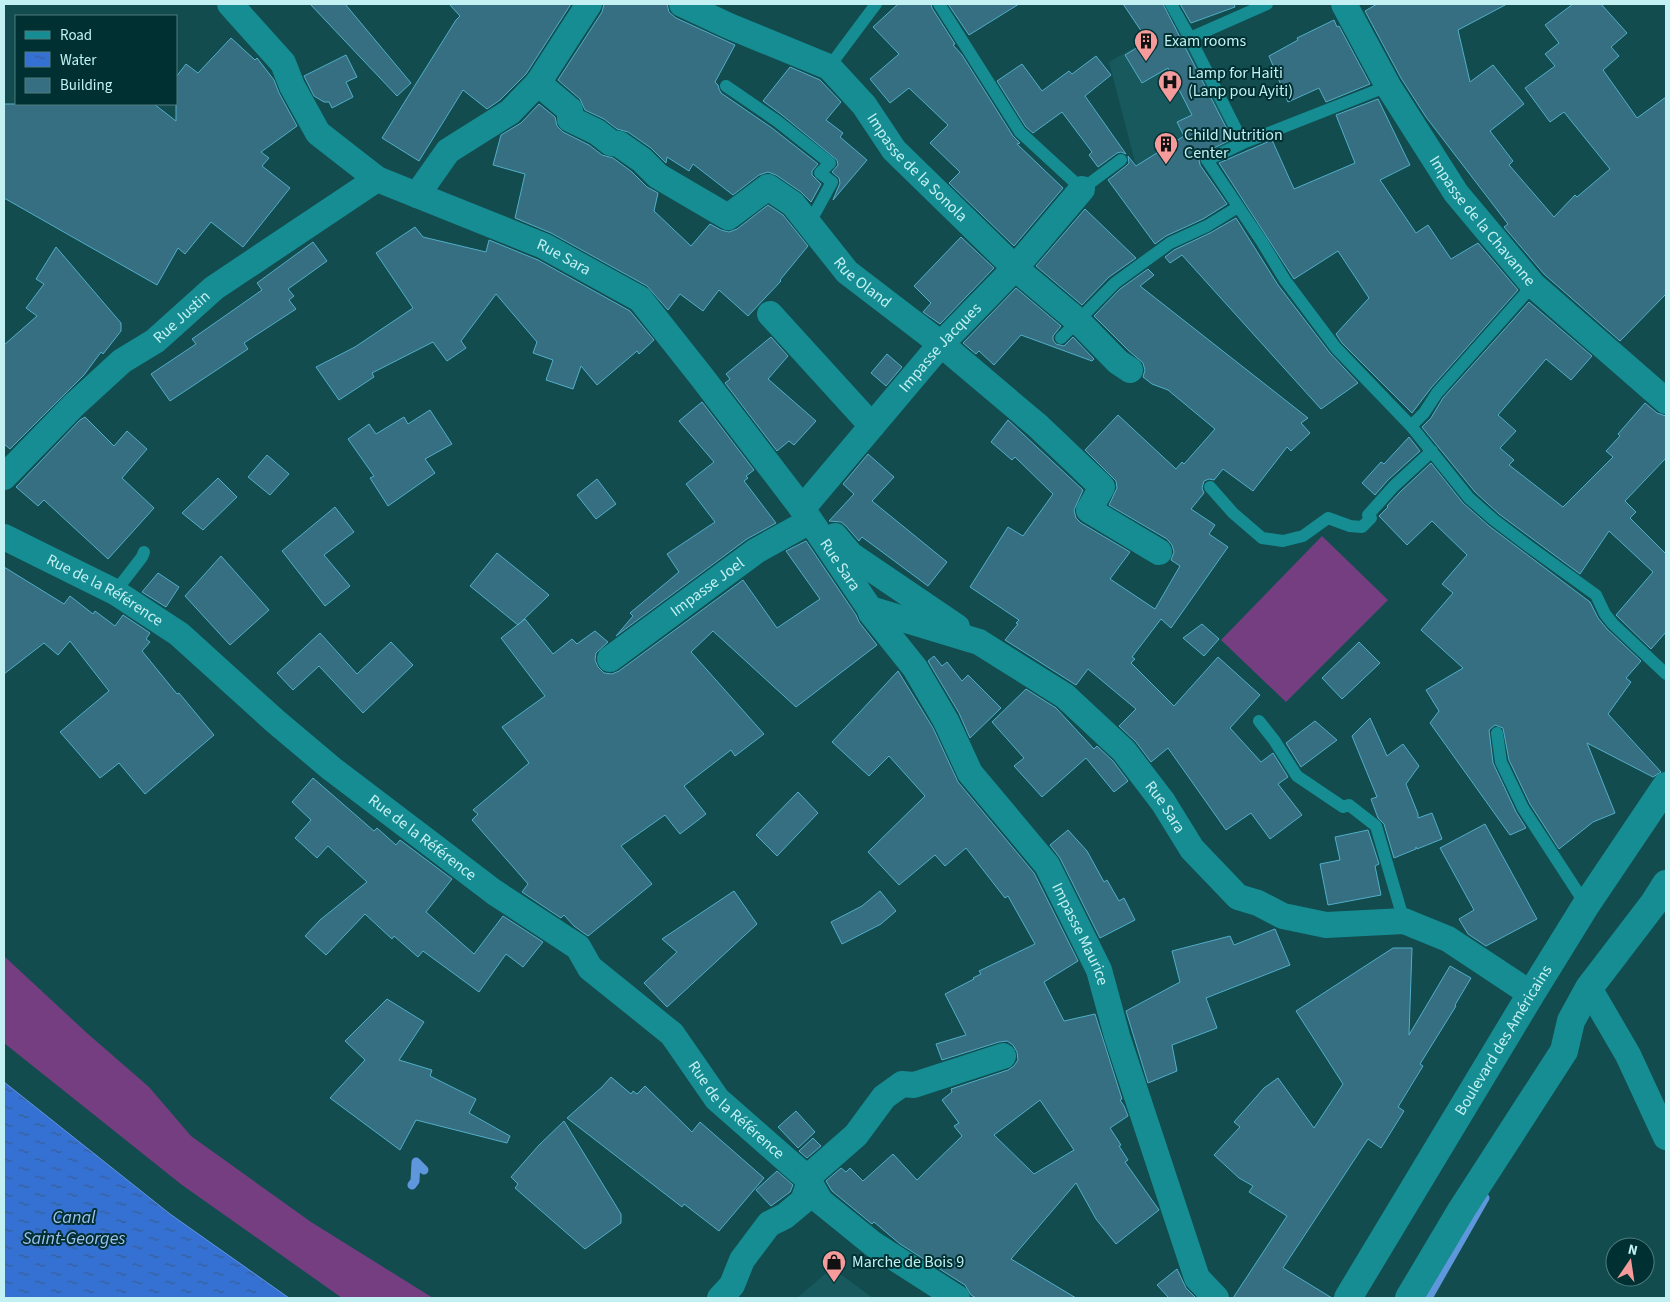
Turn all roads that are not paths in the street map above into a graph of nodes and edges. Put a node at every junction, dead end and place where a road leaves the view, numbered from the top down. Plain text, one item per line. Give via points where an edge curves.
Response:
1 (230, 4) edge
2 (589, 4) edge
3 (682, 4) edge
4 (876, 4) edge
5 (939, 4) edge
6 (1171, 4) edge
7 (1267, 4) edge
8 (1344, 4) edge
9 (1187, 32) junction
10 (829, 67) junction
11 (538, 83) junction
12 (726, 86) dead end
13 (1388, 86) junction
14 (1242, 143) junction
15 (1121, 160) dead end
16 (378, 179) junction
17 (1082, 188) junction
18 (417, 195) junction
19 (1238, 207) junction
20 (809, 224) junction
21 (1015, 268) junction
22 (1533, 285) junction
23 (770, 314) dead end
24 (1069, 329) junction
25 (941, 344) junction
26 (1130, 370) dead end
27 (1666, 401) edge
28 (872, 426) junction
29 (1411, 426) junction
30 (1432, 451) junction
31 (4, 477) edge
32 (1210, 487) dead end
33 (806, 511) junction
34 (4, 537) edge
35 (144, 552) dead end
36 (1159, 552) dead end
37 (115, 592) junction
38 (870, 609) junction
39 (979, 642) junction
40 (610, 659) dead end
41 (1666, 674) edge
42 (1259, 721) dead end
43 (1497, 733) dead end
44 (1666, 786) edge
45 (1666, 884) edge
46 (1586, 905) junction
47 (1404, 921) junction
48 (1589, 988) junction
49 (1531, 994) junction
50 (1003, 1056) dead end
51 (1663, 1121) edge
52 (807, 1178) junction
53 (720, 1298) edge
54 (957, 1298) edge
55 (1216, 1298) edge
56 (1348, 1298) edge
57 (1409, 1298) edge

1 - 16 street, Rue Sara via 283,63 318,133
2 - 11 street
3 - 10 street, Impasse de la Sonola
4 - 10 lane
5 - 17 lane via 1020,132
6 - 9 lane
7 - 9 lane
8 - 13 street, Impasse de la Chavanne
9 - 14 lane
10 - 21 street, Impasse de la Sonola via 864,105 894,150
11 - 18 street via 510,112 448,152
11 - 20 street, Rue Oland via 570,110 570,118 611,143 619,144 658,176 728,217 768,187 793,204
12 - 20 lane via 830,163 820,173 832,182
13 - 14 lane
13 - 22 street, Impasse de la Chavanne via 1456,192
14 - 19 lane via 1207,160
15 - 17 lane
16 - 18 street, Rue Sara
16 - 31 street, Rue Justin via 214,288 155,341 122,361
17 - 21 street, Impasse Jacques
18 - 33 street, Rue Sara via 544,246 640,299
19 - 24 lane via 1170,243 1116,282
19 - 29 lane via 1285,280 1336,348
20 - 25 street, Rue Oland via 847,272
21 - 24 street, Impasse de la Sonola
21 - 25 street, Impasse Jacques
22 - 27 street, Impasse de la Chavanne
22 - 29 lane
23 - 28 street
24 - 26 street, Impasse de la Sonola
25 - 28 street, Impasse Jacques
25 - 36 street, Rue Oland via 1038,426 1102,487 1089,510
28 - 33 street, Impasse Jacques
29 - 30 lane
30 - 32 lane via 1368,514 1372,518 1362,527 1328,518 1302,536 1283,542 1262,538
30 - 41 lane via 1470,498 1488,514 1596,595 1613,624
33 - 38 street, Rue Sara
33 - 39 street via 851,555
33 - 40 street, Impasse Joel
34 - 37 street, Rue de la Référence
35 - 37 lane
37 - 52 street, Rue de la Référence via 179,634 332,770 494,892 578,947 590,968 672,1034 717,1099
38 - 39 street, Rue Sara
38 - 55 street, Impasse Maurice via 915,668 946,721 970,773 1047,865 1099,970 1117,1036 1197,1278
39 - 47 street, Rue Sara via 1065,696 1124,751 1163,802 1192,849 1238,897 1283,916 1326,924
42 - 47 lane via 1297,776 1343,807 1349,805 1376,826
43 - 46 lane via 1501,762 1524,808
44 - 46 main road, Boulevard des Américains
45 - 48 main road
46 - 49 main road, Boulevard des Américains
47 - 49 street, Rue Sara via 1448,939
48 - 51 street
48 - 57 main road via 1571,1021 1564,1051
49 - 56 main road, Boulevard des Américains
50 - 52 street via 914,1085 902,1084 884,1097 856,1135
52 - 53 street via 809,1184 803,1201 769,1224 742,1260 732,1285
52 - 54 street, Rue de la Référence via 820,1201 864,1238

